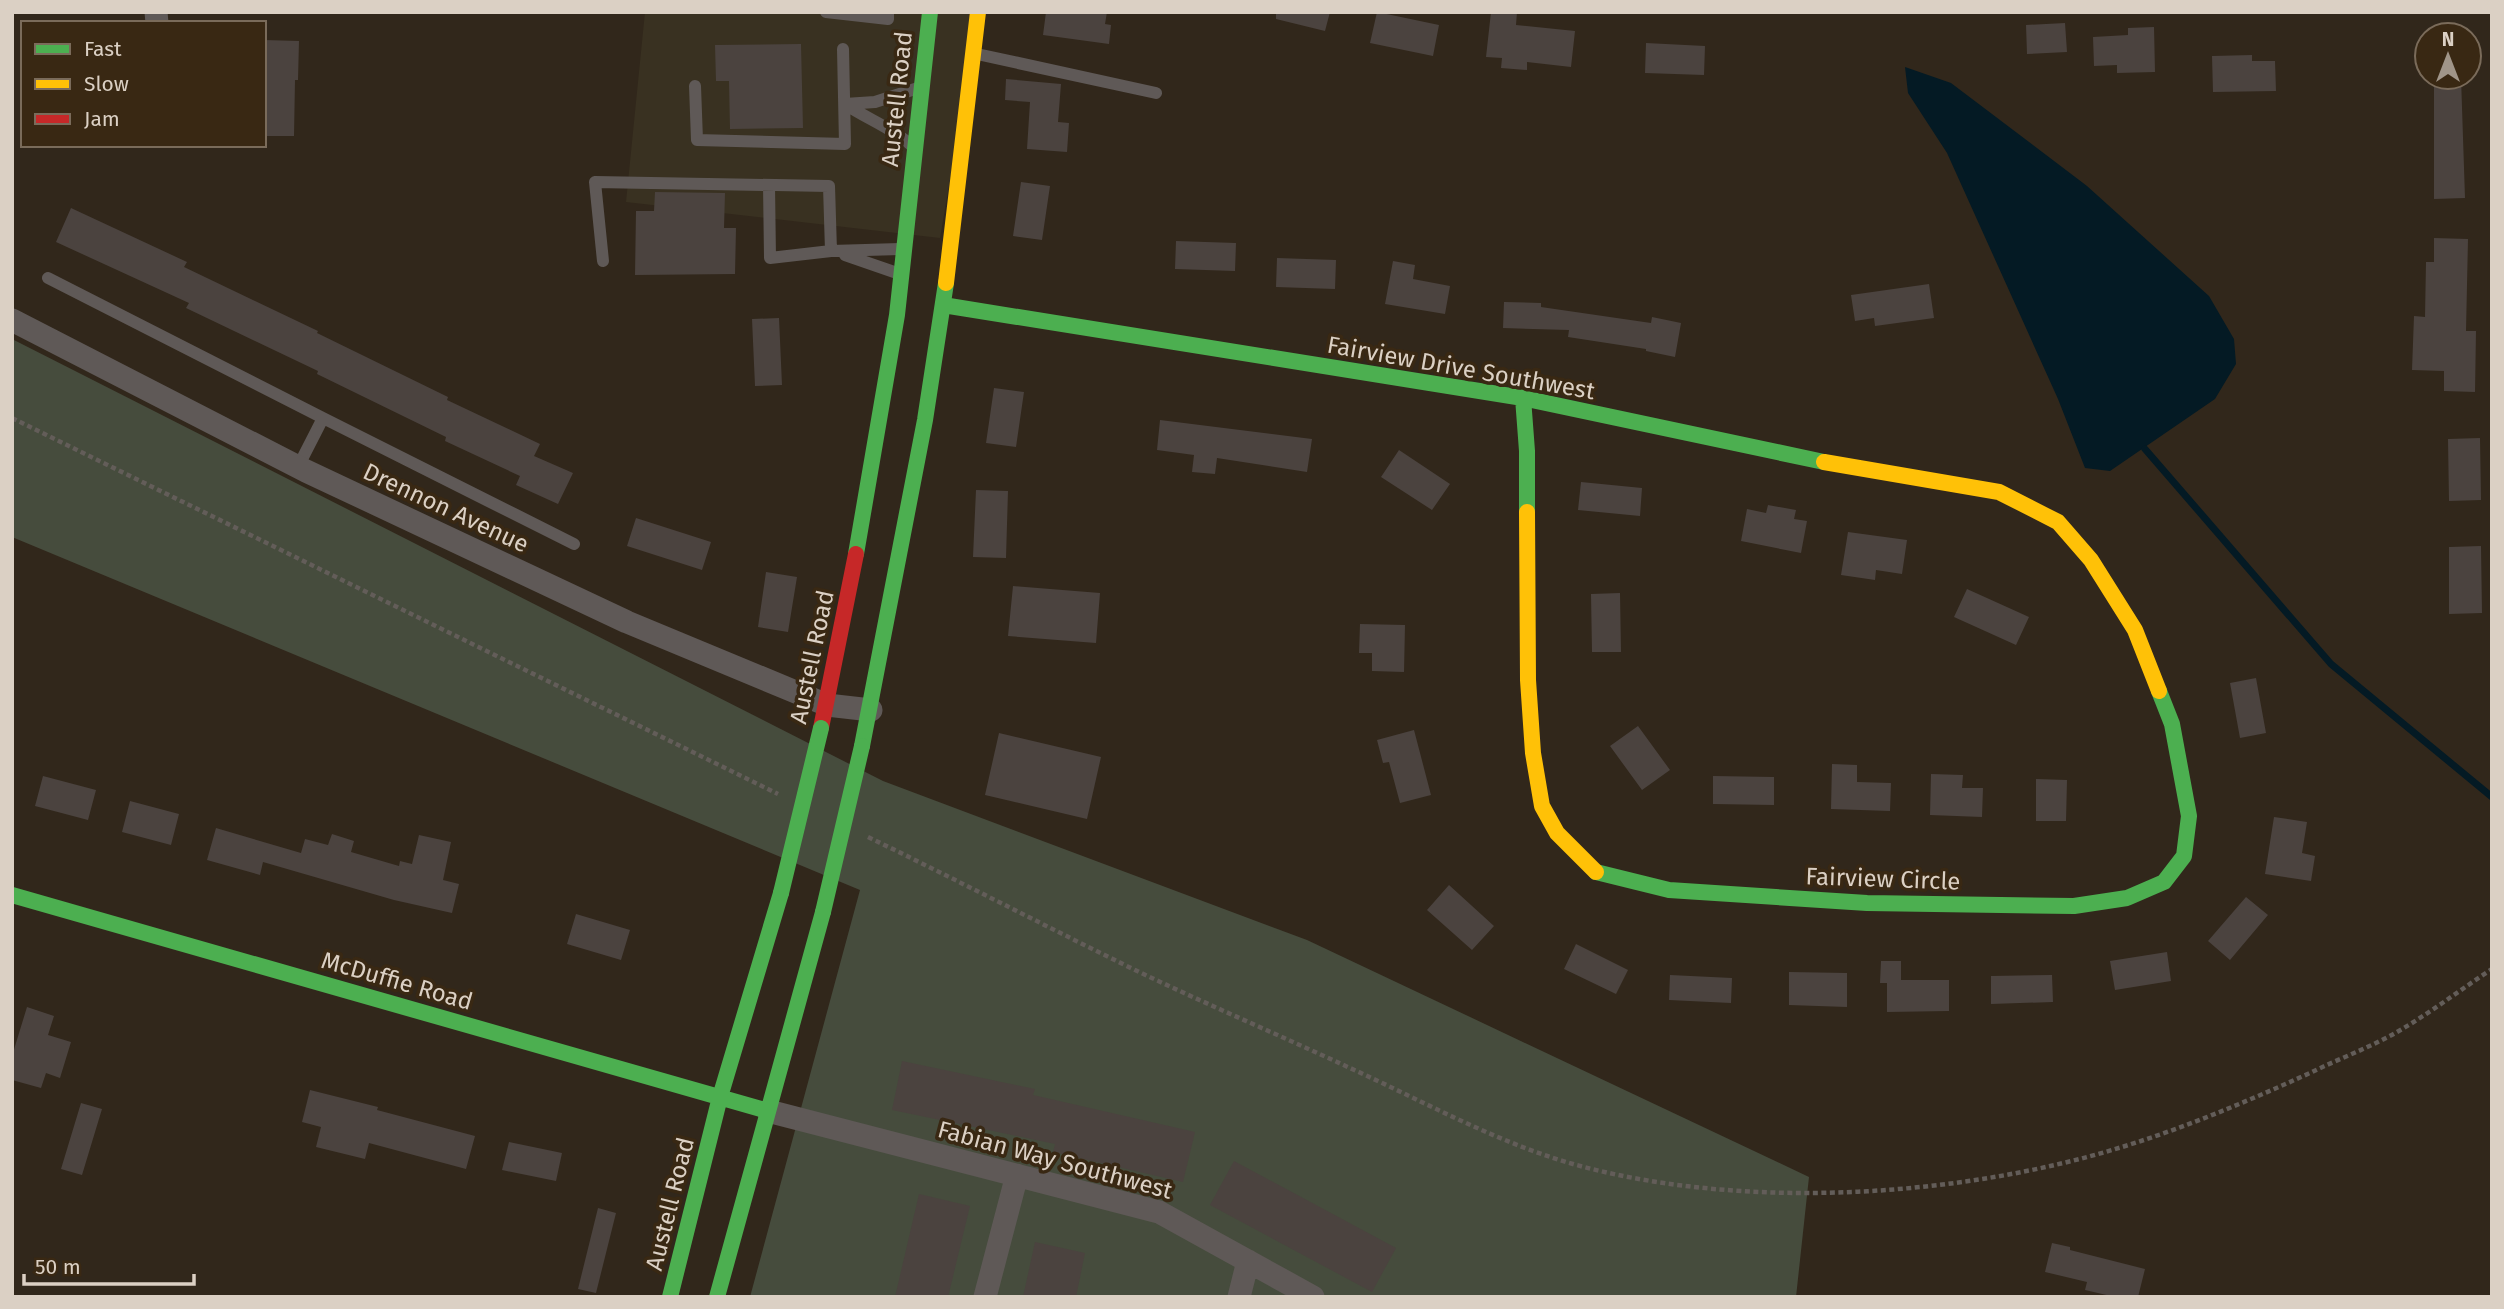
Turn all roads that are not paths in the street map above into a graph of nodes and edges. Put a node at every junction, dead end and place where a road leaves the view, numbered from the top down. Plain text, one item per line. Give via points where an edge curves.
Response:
1 (826, 12) edge
2 (888, 12) edge
3 (930, 12) edge
4 (978, 12) edge
5 (843, 49) dead end
6 (973, 53) junction
7 (695, 86) dead end
8 (922, 87) junction
9 (1156, 93) dead end
10 (845, 104) junction
11 (915, 148) junction
12 (769, 185) junction
13 (904, 249) junction
14 (831, 251) junction
15 (603, 261) dead end
16 (901, 275) junction
17 (48, 278) dead end
18 (943, 305) junction
19 (12, 320) edge
20 (1523, 398) junction
21 (323, 418) junction
22 (298, 467) junction
23 (1968, 487) joint
24 (575, 544) dead end
25 (827, 705) junction
26 (871, 710) junction
27 (12, 895) edge
28 (720, 1097) junction
29 (768, 1111) junction
30 (1017, 1175) junction
31 (1248, 1261) junction
32 (670, 1297) edge
33 (717, 1297) edge
34 (985, 1297) edge
35 (1239, 1297) edge
36 (1313, 1297) edge

1 - 2 lane via 888,19
3 - 8 street, Austell Road
4 - 6 street
5 - 10 lane
6 - 9 lane
6 - 18 street
7 - 10 lane via 696,140 845,144
8 - 10 lane via 875,102
8 - 11 street, Austell Road
10 - 11 lane via 887,126
11 - 13 street, Austell Road
12 - 14 lane via 829,186
12 - 14 lane via 770,258
12 - 15 lane via 596,182
13 - 14 lane
13 - 16 street, Austell Road
14 - 16 lane
16 - 25 street, Austell Road via 869,487
17 - 21 lane
18 - 20 street, Fairview Drive Southwest
18 - 26 street
19 - 22 street, Drennon Avenue
20 - 23 street, Fairview Drive Southwest via 1854,468
20 - 23 street, Fairview Circle via 1528,680 1542,806 1557,833 1597,873 1669,890 1867,904 2074,906 2127,898 2164,882 2184,856 2189,816 2172,724 2135,630 2091,560 2058,522 1998,492
21 - 22 lane
21 - 24 lane
22 - 25 street, Drennon Avenue via 626,622
25 - 26 street, Drennon Avenue
25 - 28 street, Austell Road, bridge via 781,892
26 - 29 street, bridge via 823,912
27 - 28 street, McDuffie Road
28 - 29 street, McDuffie Road
28 - 32 street, Austell Road
29 - 30 street, Fabian Way Southwest
29 - 33 street
30 - 31 street, Fabian Way Southwest via 1159,1212
30 - 34 street
31 - 35 street
31 - 36 street, Fabian Way Southwest

